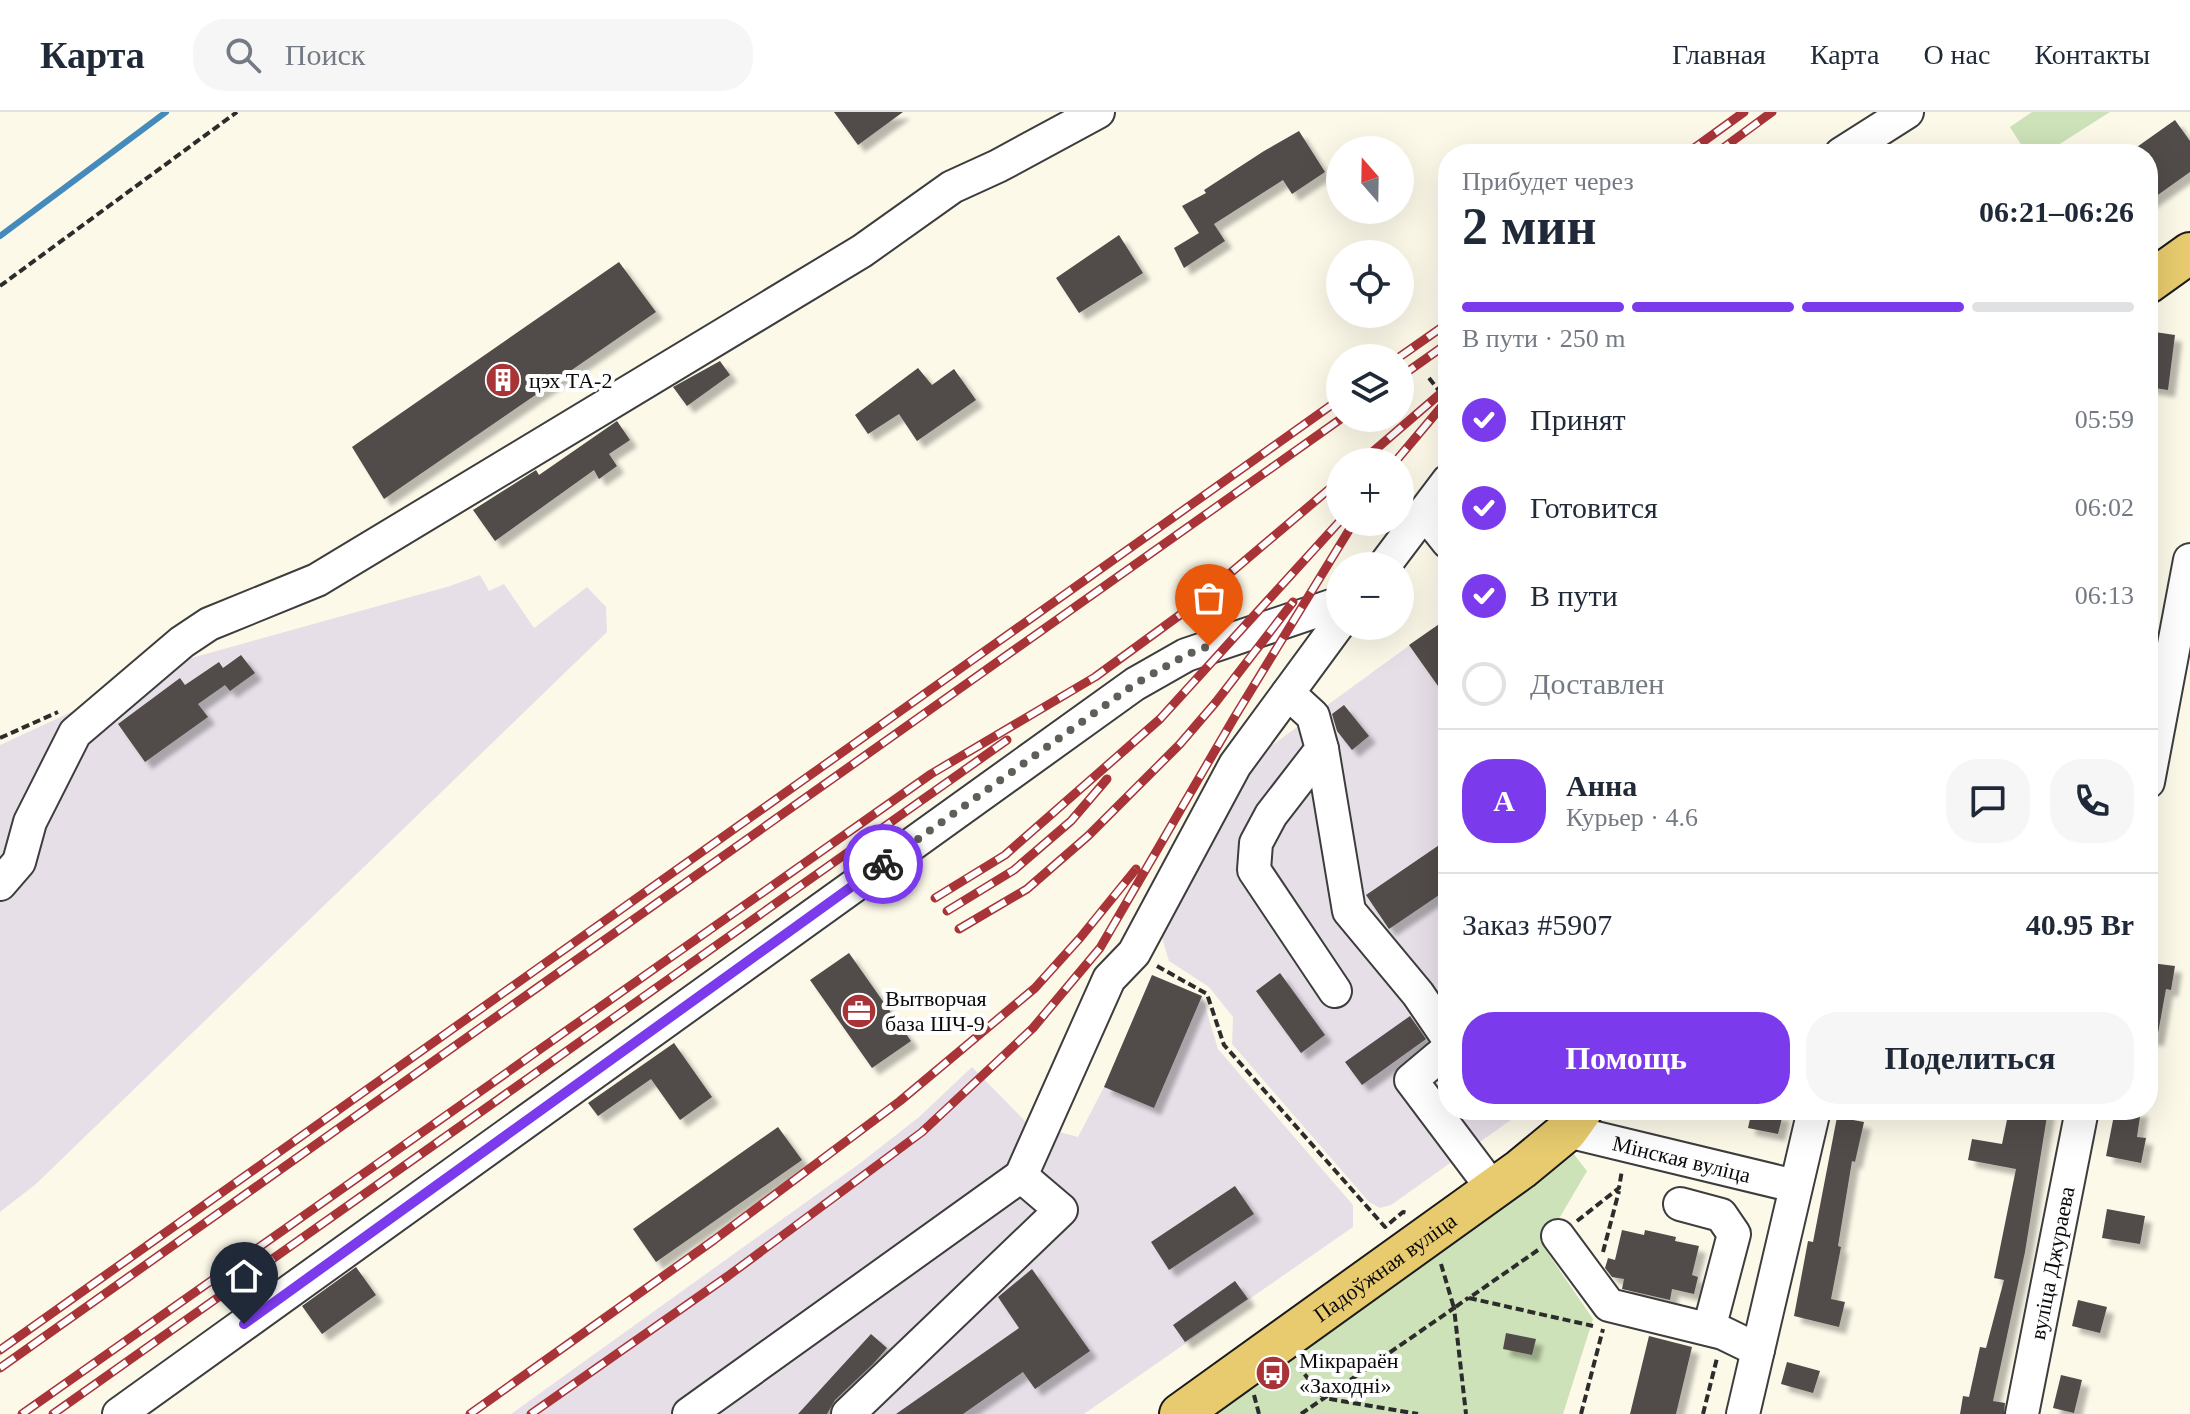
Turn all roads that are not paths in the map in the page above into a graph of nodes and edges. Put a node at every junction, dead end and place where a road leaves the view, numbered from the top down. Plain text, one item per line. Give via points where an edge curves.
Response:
1 (1098, 112) edge
2 (1907, 112) edge
3 (1868, 144) edge
4 (2190, 253) edge
5 (2158, 276) edge
6 (1438, 495) edge
7 (1425, 513) junction
8 (1438, 529) edge
9 (1395, 552) edge
10 (2190, 560) edge
11 (1326, 608) edge
12 (1327, 640) edge
13 (2169, 677) edge
14 (1288, 693) junction
15 (2158, 732) edge
16 (1322, 749) junction
17 (0, 884) edge
18 (1335, 991) dead end
19 (1438, 1023) edge
20 (1438, 1057) edge
21 (1438, 1116) edge
22 (1441, 1120) edge
23 (1575, 1120) edge
24 (1812, 1120) edge
25 (2080, 1120) edge
26 (1021, 1176) junction
27 (1795, 1186) junction
28 (1493, 1189) junction
29 (1680, 1204) dead end
30 (1558, 1236) dead end
31 (1709, 1329) junction
32 (1758, 1350) junction
33 (119, 1414) edge
34 (689, 1414) edge
35 (848, 1414) edge
36 (1180, 1414) edge
37 (1743, 1414) edge
38 (2022, 1414) edge

1 - 17 street via 952,187 862,251 317,580 209,624 182,642 75,733 30,822 19,862
2 - 3 street
4 - 5 main road
6 - 7 street
7 - 8 street
7 - 9 street
10 - 13 street
11 - 33 street via 1186,655 1135,684
12 - 14 street
13 - 15 street
14 - 16 street via 1313,716
14 - 26 street via 1235,765 1134,953 1109,979
16 - 18 street via 1271,815 1256,843 1254,870
16 - 19 street via 1349,911
20 - 21 street via 1411,1080
22 - 28 street
23 - 27 street, Мінская вуліца
23 - 28 main road, Падоўжная вуліца
24 - 27 street
25 - 38 street, вуліца Джураева
26 - 34 street
26 - 35 street via 1061,1210
27 - 32 street
28 - 36 main road, Падоўжная вуліца
29 - 31 street via 1721,1215 1734,1234
30 - 31 street via 1609,1305
31 - 32 street
32 - 37 street

